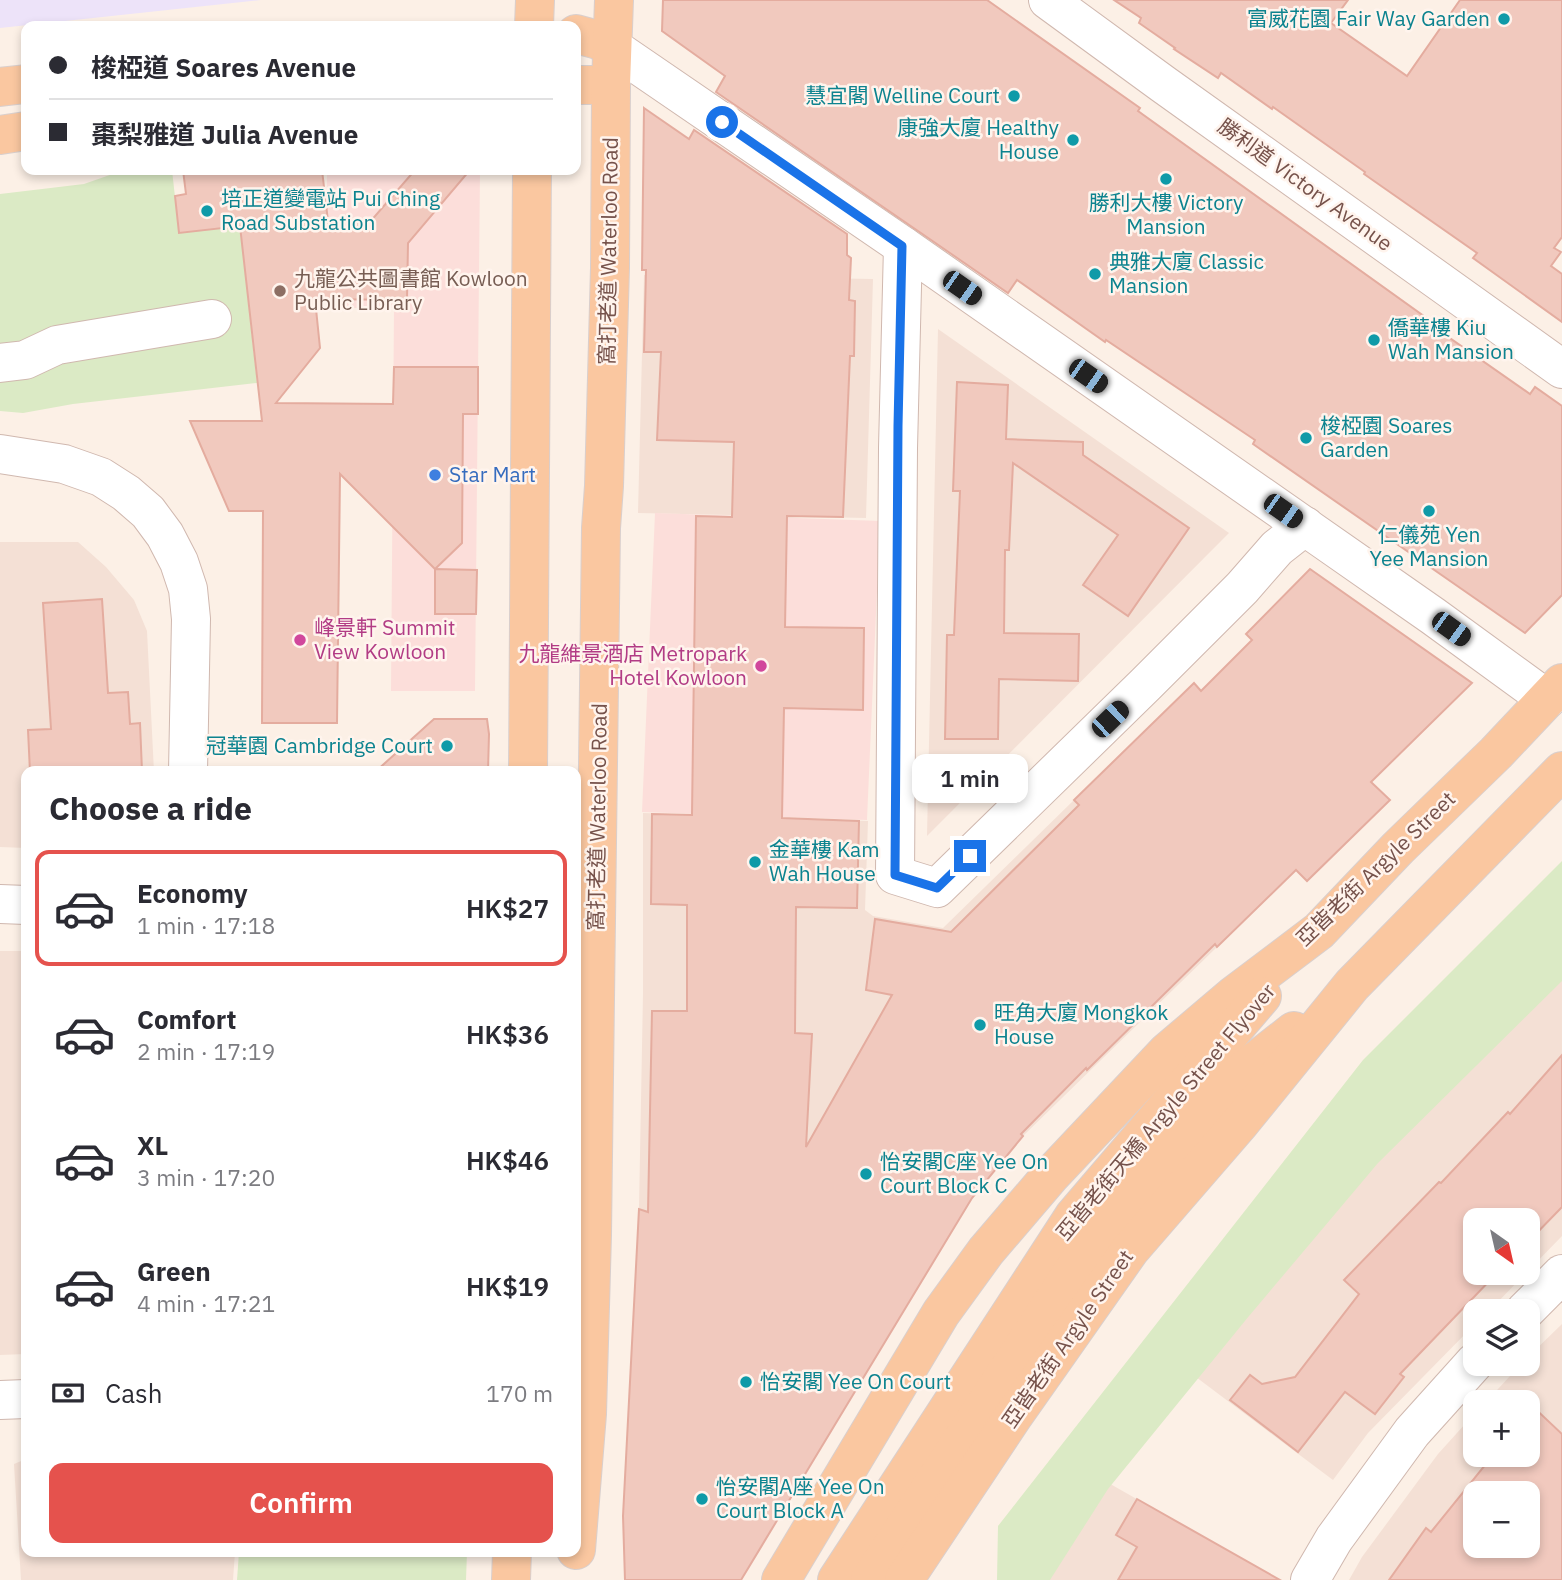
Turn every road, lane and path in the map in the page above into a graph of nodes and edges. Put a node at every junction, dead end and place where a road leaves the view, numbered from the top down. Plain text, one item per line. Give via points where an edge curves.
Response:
1 (535, 0) edge
2 (614, 0) edge
3 (1071, 6) edge
4 (534, 21) edge
5 (581, 35) edge
6 (612, 47) junction
7 (21, 85) edge
8 (593, 85) edge
9 (0, 87) edge
10 (21, 132) edge
11 (0, 135) edge
12 (533, 175) edge
13 (902, 246) junction
14 (212, 319) dead end
15 (0, 363) edge
16 (1562, 369) edge
17 (0, 453) edge
18 (1305, 526) junction
19 (1555, 691) edge
20 (188, 766) edge
21 (528, 766) edge
22 (1562, 771) edge
23 (0, 904) edge
24 (21, 905) edge
25 (1319, 931) junction
26 (1352, 985) junction
27 (1208, 1081) junction
28 (1562, 1274) edge
29 (1537, 1299) edge
30 (1463, 1375) edge
31 (21, 1399) edge
32 (0, 1400) edge
33 (581, 1504) edge
34 (512, 1557) edge
35 (511, 1580) edge
36 (781, 1580) edge
37 (837, 1580) edge
38 (870, 1580) edge
39 (904, 1580) edge
40 (1310, 1580) edge

1 - 4 main road
2 - 6 main road, 窩打老道 Waterloo Road
3 - 16 street, 勝利道 Victory Avenue via 1163,84
5 - 6 main road
6 - 8 main road, 窩打老道 Waterloo Road
6 - 13 street
7 - 9 main road
8 - 33 main road, 窩打老道 Waterloo Road via 611,268 601,528 592,1235
10 - 11 main road
12 - 21 main road
13 - 18 street
13 - 18 street via 895,875 937,888 1242,588 1277,548
14 - 15 street via 57,345 25,360
17 - 20 street via 64,464 101,477 148,512 165,535 188,589
18 - 19 street
19 - 25 main road, 亞皆老街 Argyle Street
22 - 26 main road, 亞皆老街 Argyle Street
23 - 24 street
25 - 27 main road, 亞皆老街天橋 Argyle Street Flyover
25 - 36 main road, 亞皆老街 Argyle Street via 1167,1052 986,1251 941,1313
26 - 27 main road, 亞皆老街天橋 Argyle Street Flyover
26 - 39 main road, 亞皆老街 Argyle Street via 1130,1250
27 - 37 main road, 亞皆老街天橋 Argyle Street Flyover via 1074,1216
27 - 38 main road, 亞皆老街天橋 Argyle Street Flyover via 1098,1234
28 - 29 street
30 - 40 street via 1412,1432 1334,1539
31 - 32 street
34 - 35 main road

